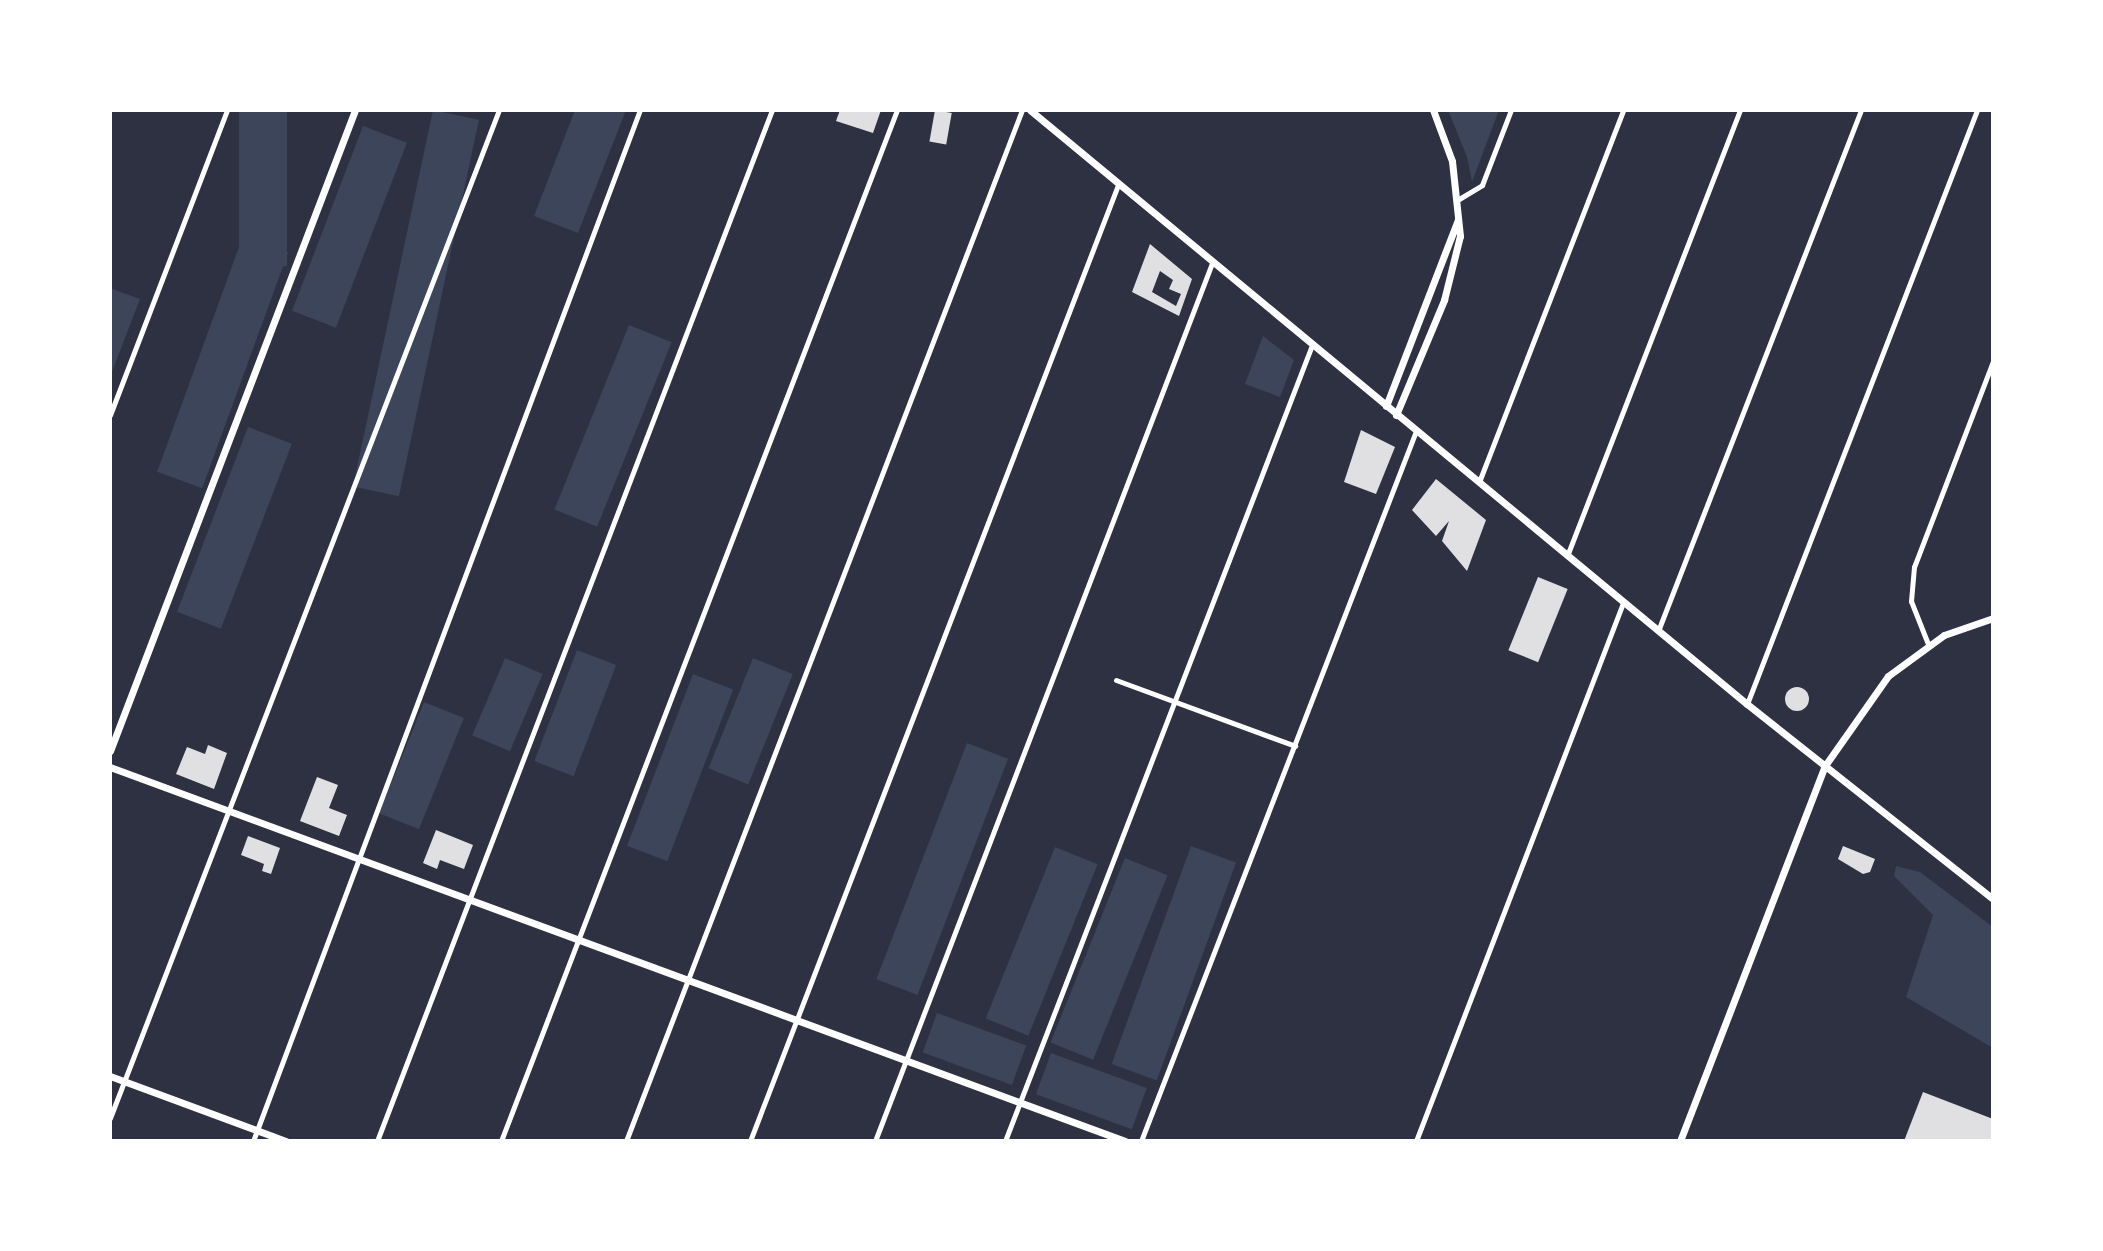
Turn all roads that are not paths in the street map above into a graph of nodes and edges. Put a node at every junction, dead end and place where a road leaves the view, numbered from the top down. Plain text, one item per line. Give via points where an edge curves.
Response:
1 (227, 110) edge
2 (355, 110) edge
3 (499, 110) edge
4 (640, 110) edge
5 (772, 110) edge
6 (897, 110) edge
7 (1022, 110) edge
8 (1030, 110) edge
9 (1433, 110) edge
10 (1511, 110) edge
11 (1623, 110) edge
12 (1740, 110) edge
13 (1861, 110) edge
14 (1977, 110) edge
15 (1118, 185) junction
16 (1459, 199) junction
17 (1459, 217) junction
18 (1212, 263) junction
19 (1312, 345) junction
20 (1993, 361) edge
21 (1386, 406) junction
22 (110, 415) edge
23 (1396, 415) junction
24 (1416, 431) junction
25 (1479, 483) junction
26 (1567, 556) junction
27 (1623, 603) junction
28 (1993, 618) edge
29 (1658, 631) junction
30 (1928, 644) junction
31 (1116, 680) dead end
32 (1175, 702) junction
33 (1747, 704) junction
34 (1295, 746) junction
35 (110, 751) edge
36 (110, 767) edge
37 (1824, 767) junction
38 (229, 811) junction
39 (357, 859) junction
40 (1993, 899) edge
41 (469, 900) junction
42 (579, 940) junction
43 (688, 980) junction
44 (797, 1020) junction
45 (906, 1061) junction
46 (110, 1076) edge
47 (124, 1081) junction
48 (1020, 1102) junction
49 (110, 1118) edge
50 (257, 1130) junction
51 (253, 1141) edge
52 (286, 1141) edge
53 (377, 1141) edge
54 (501, 1141) edge
55 (626, 1141) edge
56 (750, 1141) edge
57 (875, 1141) edge
58 (1005, 1141) edge
59 (1125, 1141) edge
60 (1141, 1141) edge
61 (1416, 1141) edge
62 (1680, 1141) edge

1 - 22 street
2 - 35 street
3 - 38 street
4 - 39 street
5 - 41 street
6 - 42 street
7 - 43 street
8 - 15 street
9 - 16 street
10 - 16 street via 1482,185
11 - 25 street
12 - 26 street
13 - 29 street
14 - 33 street
15 - 18 street
15 - 44 street
16 - 17 street
17 - 21 street
17 - 23 street via 1460,236 1444,300
18 - 19 street
18 - 45 street
19 - 21 street
19 - 32 street
20 - 30 street via 1914,567 1911,601
21 - 23 street
23 - 24 street
24 - 25 street
24 - 34 street
25 - 26 street
26 - 27 street
27 - 29 street
27 - 61 street
28 - 30 street
29 - 33 street
30 - 37 street via 1870,697
31 - 32 street
32 - 34 street
32 - 48 street
33 - 37 street
34 - 60 street
36 - 38 street
37 - 40 street
37 - 62 street
38 - 39 street
38 - 47 street
39 - 41 street
39 - 50 street
41 - 42 street
41 - 53 street
42 - 43 street
42 - 54 street
43 - 44 street
43 - 55 street
44 - 45 street
44 - 56 street
45 - 48 street
45 - 57 street
46 - 47 street
47 - 49 street
47 - 50 street
48 - 58 street
48 - 59 street
50 - 51 street
50 - 52 street

